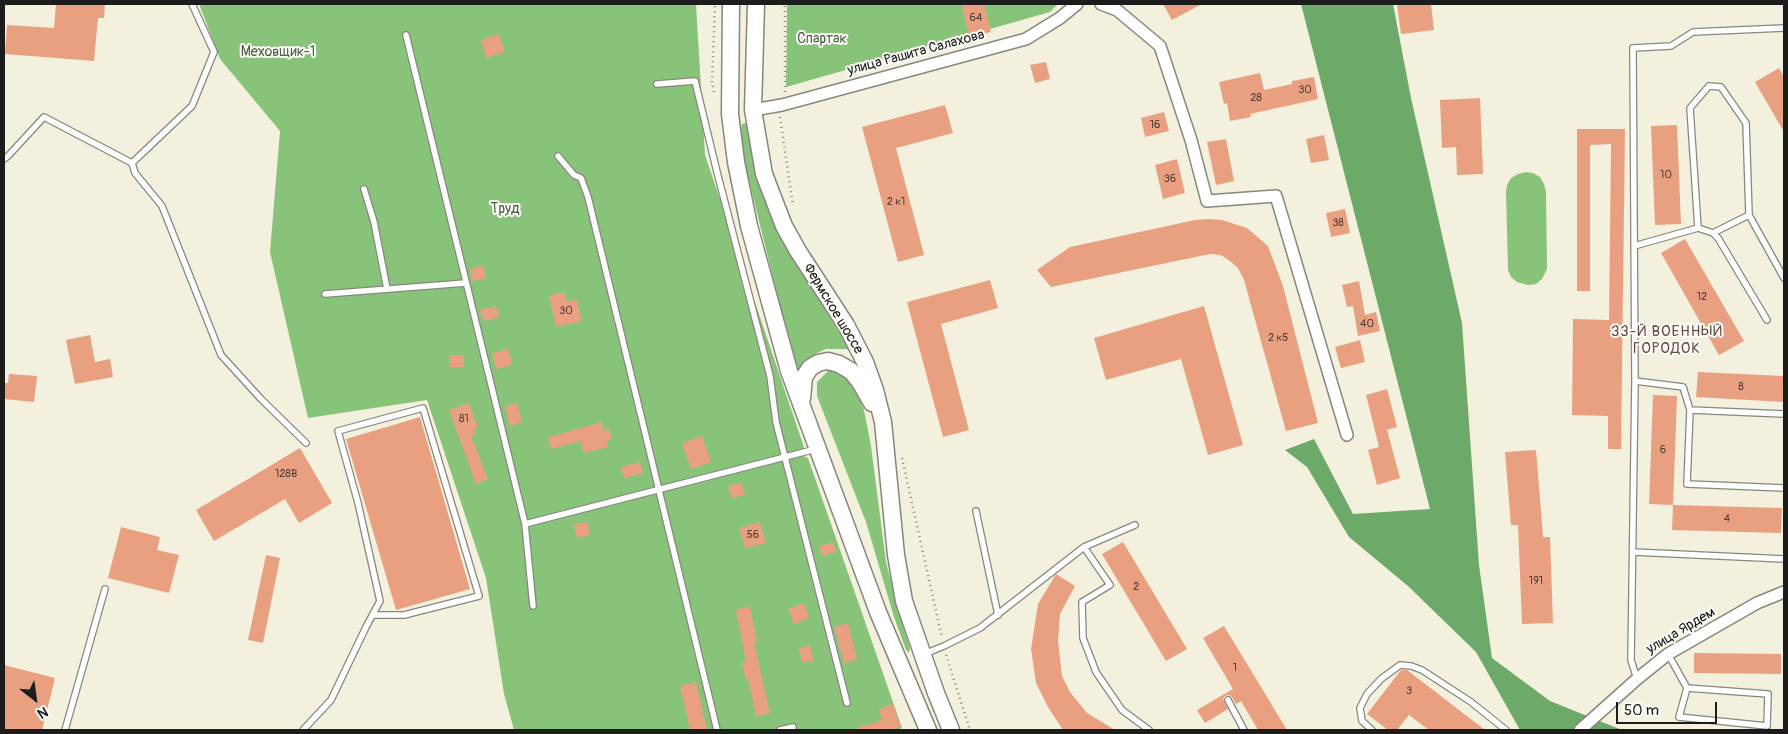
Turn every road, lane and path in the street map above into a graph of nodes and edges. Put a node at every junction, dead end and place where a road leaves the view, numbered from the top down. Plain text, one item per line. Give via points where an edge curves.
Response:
1 (192, 4) edge
2 (731, 4) edge
3 (756, 4) edge
4 (1077, 4) edge
5 (1101, 4) edge
6 (1784, 28) edge
7 (406, 35) dead end
8 (657, 84) dead end
9 (753, 110) junction
10 (730, 114) junction
11 (558, 156) dead end
12 (4, 159) edge
13 (132, 163) junction
14 (364, 189) dead end
15 (1748, 215) junction
16 (1698, 228) junction
17 (1713, 233) junction
18 (1634, 246) junction
19 (1784, 278) edge
20 (466, 283) junction
21 (386, 289) junction
22 (326, 294) dead end
23 (1767, 320) dead end
24 (1634, 381) junction
25 (803, 409) junction
26 (1690, 410) junction
27 (1784, 414) edge
28 (883, 422) junction
29 (1347, 435) dead end
30 (306, 443) dead end
31 (818, 449) junction
32 (786, 457) junction
33 (1784, 488) edge
34 (659, 489) junction
35 (976, 510) dead end
36 (525, 524) junction
37 (1135, 525) dead end
38 (1084, 547) junction
39 (1634, 552) junction
40 (1784, 559) edge
41 (105, 588) dead end
42 (1784, 592) edge
43 (533, 606) dead end
44 (373, 614) junction
45 (998, 615) junction
46 (922, 654) junction
47 (1668, 654) junction
48 (1637, 679) junction
49 (1687, 688) junction
50 (1228, 700) dead end
51 (847, 703) dead end
52 (793, 727) dead end
53 (65, 730) edge
54 (303, 730) edge
55 (718, 730) edge
56 (780, 730) edge
57 (928, 730) edge
58 (951, 730) edge
59 (1149, 730) edge
60 (1244, 730) edge
61 (1372, 730) edge
62 (1506, 730) edge
63 (1580, 730) edge

1 - 13 lane via 214,52 192,106
2 - 10 main road
3 - 9 main road, Фермское шоссе
4 - 9 street, улица Рашита Салахова via 1026,39
5 - 29 street via 1117,10 1160,46 1207,201 1276,196
6 - 18 lane via 1693,32 1670,46 1632,48
7 - 20 lane
8 - 32 lane via 696,81 770,376 776,422
9 - 10 main road
9 - 28 main road, Фермское шоссе via 764,174 773,200 798,251 846,325 865,362
10 - 25 main road via 748,226
11 - 34 lane via 574,175 581,178 588,197
12 - 13 lane via 44,117
13 - 30 lane via 135,173 162,206 221,355
14 - 21 lane via 374,222
15 - 16 lane via 1746,123 1720,87 1709,86 1690,108
15 - 17 lane
15 - 19 lane
16 - 17 lane
16 - 18 lane
17 - 23 lane
18 - 24 lane
20 - 21 lane
20 - 36 lane
21 - 22 lane
24 - 26 lane via 1684,386
24 - 39 lane
25 - 28 main road via 804,377 810,368 828,361 851,371
25 - 31 main road
26 - 27 lane
26 - 33 lane via 1687,484
28 - 46 main road, Фермское шоссе via 902,592
31 - 32 lane
31 - 57 main road via 878,612
32 - 34 lane
32 - 51 lane
34 - 36 lane
34 - 55 lane
35 - 45 lane
36 - 43 lane
37 - 38 lane
38 - 45 lane
38 - 59 lane via 1110,585 1082,602 1083,638 1096,672 1122,710
39 - 40 lane
39 - 48 lane via 1631,660
41 - 53 lane
42 - 47 street, улица Ярдем via 1757,602
44 - 44 lane via 404,615 479,596 423,408 338,431 380,601
44 - 54 lane via 331,700
45 - 46 lane via 980,628
46 - 58 main road, Фермское шоссе
47 - 48 street, улица Ярдем
47 - 49 lane
48 - 63 street, улица Ярдем
49 - 49 lane via 1768,694 1767,726 1679,717
50 - 60 lane
52 - 56 lane
61 - 62 lane via 1362,720 1360,708 1367,694 1400,665 1422,670

